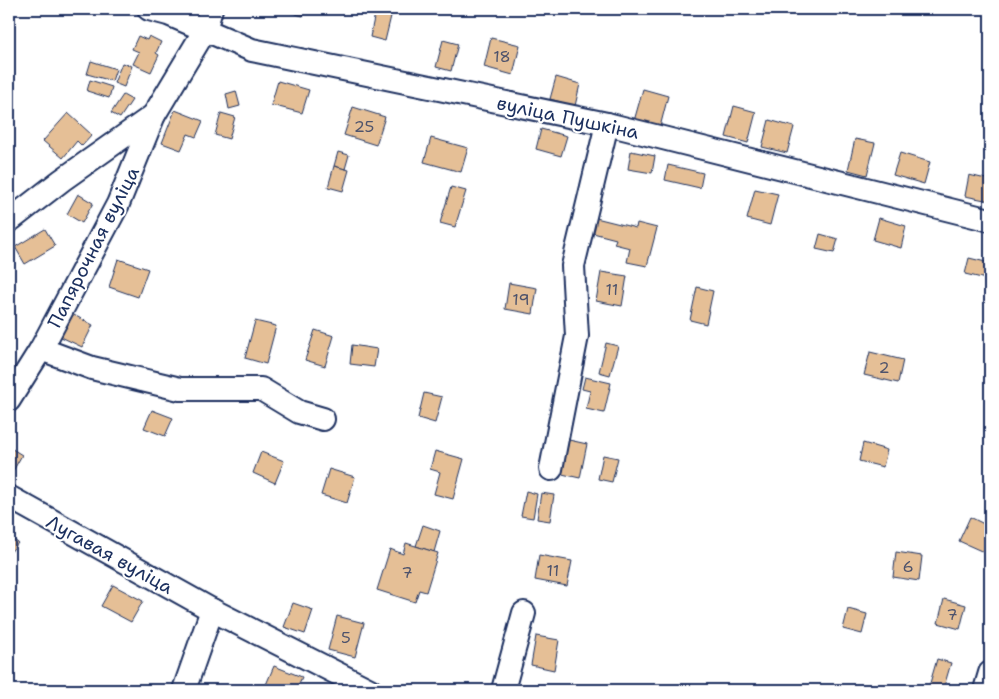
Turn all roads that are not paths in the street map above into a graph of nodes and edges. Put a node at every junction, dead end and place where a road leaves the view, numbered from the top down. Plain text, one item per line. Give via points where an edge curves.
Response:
1 (149, 9) edge
2 (208, 19) edge
3 (154, 115) junction
4 (608, 124) junction
5 (990, 220) edge
6 (9, 221) edge
7 (41, 349) junction
8 (9, 400) edge
9 (323, 419) dead end
10 (552, 469) dead end
11 (9, 497) edge
12 (212, 610) junction
13 (524, 613) dead end
14 (990, 673) edge
15 (184, 690) edge
16 (370, 690) edge
17 (503, 690) edge
18 (985, 690) edge

1 - 2 street, вуліца Пушкіна
2 - 3 street, Папярочная вуліца
2 - 4 street, вуліца Пушкіна via 252,50
3 - 6 street, Папярочная вуліца
3 - 7 street, Папярочная вуліца via 118,204
4 - 5 street, вуліца Пушкіна
4 - 10 street via 573,266 577,336
7 - 8 street, Папярочная вуліца
7 - 9 street, Папярочная вуліца via 92,368 180,389 260,389 299,412
11 - 12 street, Лугавая вуліца
12 - 15 street
12 - 16 street, Лугавая вуліца
13 - 17 street
14 - 18 street

